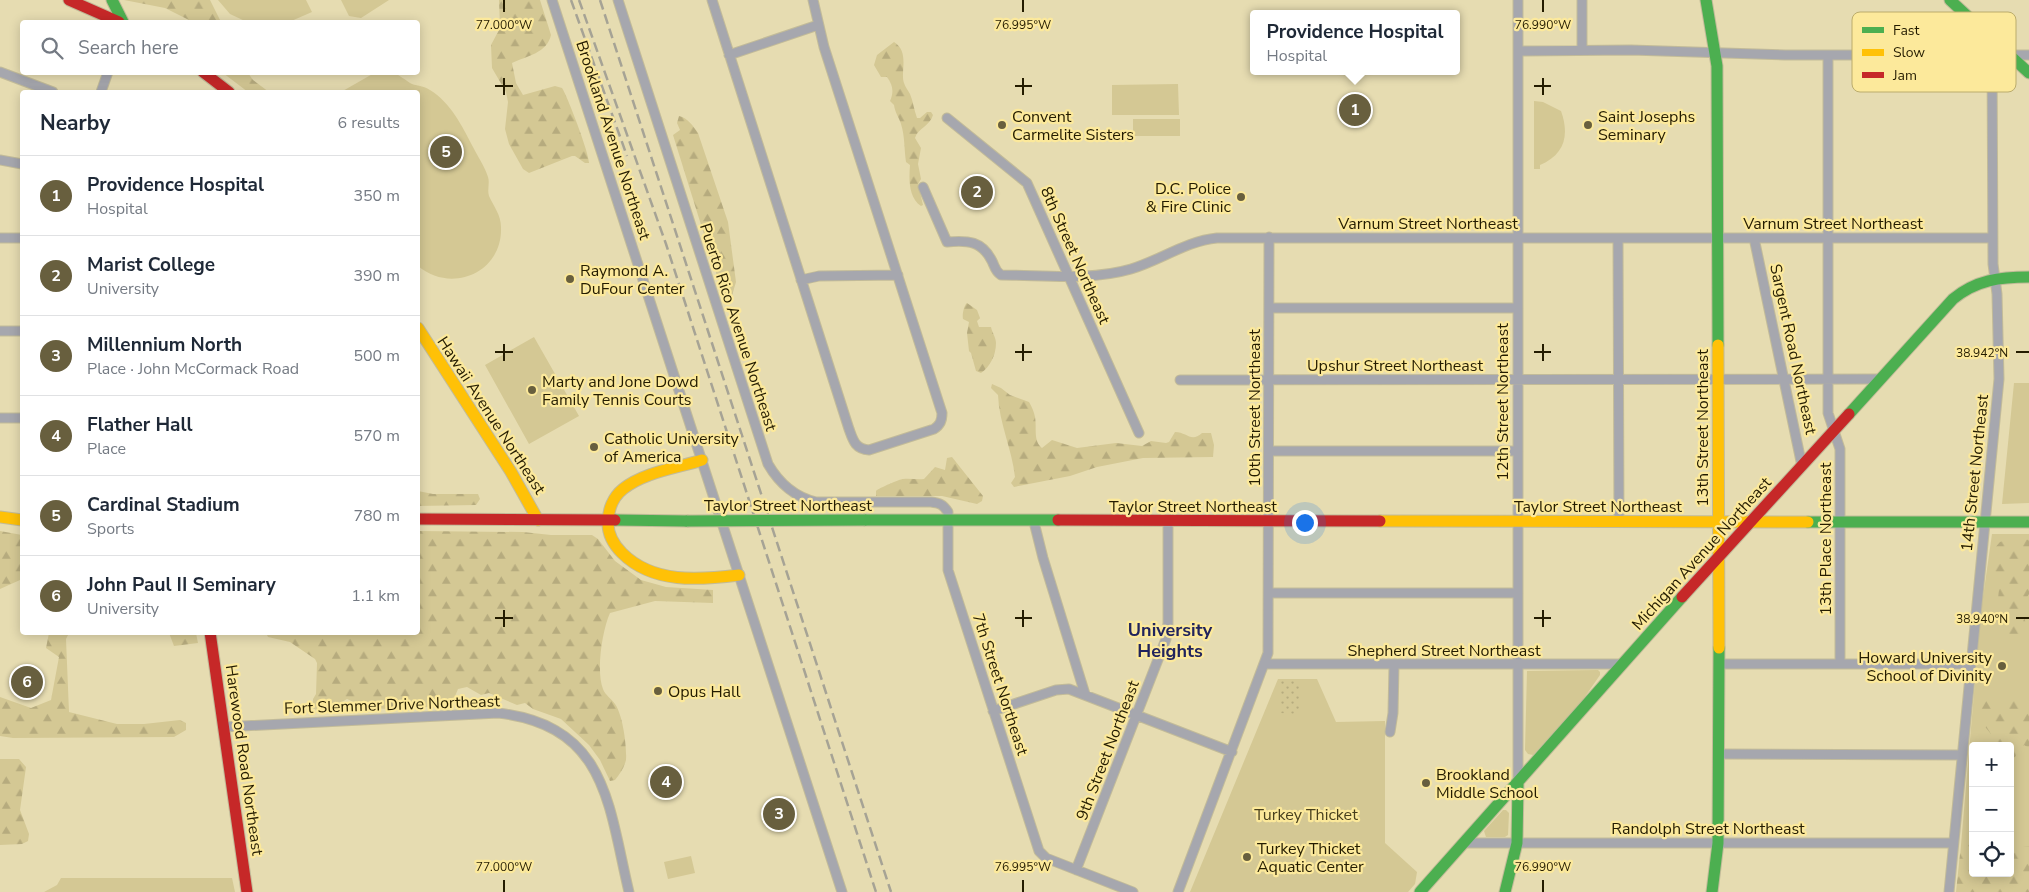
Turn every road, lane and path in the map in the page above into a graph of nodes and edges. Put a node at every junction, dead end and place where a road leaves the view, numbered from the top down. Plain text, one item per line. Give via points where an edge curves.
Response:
1 (69, 0) edge
2 (112, 0) edge
3 (552, 0) edge
4 (618, 0) edge
5 (712, 0) edge
6 (813, 0) edge
7 (1518, 0) edge
8 (1582, 0) edge
9 (1706, 0) edge
10 (1950, 0) edge
11 (1963, 12) edge
12 (116, 20) edge
13 (120, 20) edge
14 (818, 25) junction
15 (1582, 50) junction
16 (1518, 51) junction
17 (1716, 53) junction
18 (729, 55) junction
19 (1828, 55) junction
20 (1852, 55) edge
21 (2016, 55) edge
22 (2029, 55) edge
23 (2016, 61) edge
24 (0, 72) edge
25 (2029, 73) edge
26 (107, 75) edge
27 (207, 75) edge
28 (48, 90) edge
29 (102, 90) edge
30 (226, 90) edge
31 (1992, 92) edge
32 (947, 118) dead end
33 (0, 160) edge
34 (20, 164) edge
35 (923, 187) dead end
36 (1268, 237) junction
37 (0, 238) edge
38 (20, 238) edge
39 (1518, 238) junction
40 (1618, 238) junction
41 (1718, 238) junction
42 (1754, 238) junction
43 (1828, 238) junction
44 (1992, 238) junction
45 (898, 275) junction
46 (1068, 275) junction
47 (2029, 277) edge
48 (1995, 278) junction
49 (801, 280) junction
50 (1269, 308) junction
51 (1518, 308) junction
52 (0, 330) edge
53 (20, 331) edge
54 (420, 331) edge
55 (1880, 379) junction
56 (1180, 380) dead end
57 (1269, 380) junction
58 (1518, 380) junction
59 (1618, 380) junction
60 (1718, 380) junction
61 (1784, 380) junction
62 (1828, 380) junction
63 (0, 418) edge
64 (20, 418) edge
65 (1834, 431) junction
66 (1139, 433) dead end
67 (1268, 451) junction
68 (1518, 451) junction
69 (702, 460) junction
70 (1802, 466) junction
71 (0, 517) edge
72 (420, 519) edge
73 (20, 520) edge
74 (538, 520) junction
75 (608, 521) junction
76 (948, 522) junction
77 (1034, 522) junction
78 (1168, 522) junction
79 (1269, 522) junction
80 (1518, 522) junction
81 (1619, 522) junction
82 (1719, 522) junction
83 (1750, 522) junction
84 (1840, 522) junction
85 (1985, 522) junction
86 (2029, 522) edge
87 (1719, 556) junction
88 (739, 575) junction
89 (1268, 593) junction
90 (1518, 593) junction
91 (210, 635) edge
92 (1265, 664) junction
93 (1623, 664) junction
94 (1720, 664) junction
95 (1840, 664) junction
96 (1970, 664) junction
97 (1394, 665) junction
98 (1518, 665) junction
99 (1085, 694) junction
100 (994, 711) junction
101 (1136, 715) junction
102 (223, 727) junction
103 (1390, 732) dead end
104 (1232, 752) junction
105 (1719, 754) junction
106 (1962, 755) junction
107 (1518, 783) junction
108 (1953, 842) junction
109 (1463, 843) junction
110 (1517, 843) junction
111 (1718, 843) junction
112 (1076, 870) junction
113 (248, 892) edge
114 (629, 892) edge
115 (842, 892) edge
116 (1133, 892) edge
117 (1178, 892) edge
118 (1420, 892) edge
119 (1504, 892) edge
120 (1712, 892) edge
121 (1949, 892) edge

1 - 12 main road
2 - 13 main road
3 - 69 street, Brookland Avenue Northeast
4 - 76 street, Puerto Rico Avenue Northeast via 771,469 789,489 807,500 938,503 945,506
5 - 18 street
6 - 14 street
7 - 16 street, 12th Street Northeast
8 - 15 street
9 - 17 main road
10 - 11 main road
14 - 18 street
14 - 45 street
15 - 16 street
15 - 17 street
16 - 39 street, 12th Street Northeast
17 - 19 street
17 - 41 main road, 13th Street Northeast
18 - 49 street
19 - 20 street
19 - 43 street, 13th Place Northeast
21 - 22 street
23 - 25 main road
24 - 28 street
26 - 29 street
27 - 30 main road
31 - 44 street, 14th Street Northeast
32 - 46 street, 8th Street Northeast via 1024,178
33 - 34 street
35 - 46 street, Varnum Street Northeast via 948,242 964,240 978,245 988,254 998,274
36 - 39 street, Varnum Street Northeast
36 - 46 street, Varnum Street Northeast via 1210,238 1130,270
36 - 50 street, 10th Street Northeast
37 - 38 street
39 - 40 street, Varnum Street Northeast
39 - 51 street, 12th Street Northeast
40 - 41 street, Varnum Street Northeast
40 - 59 street
41 - 42 street, Varnum Street Northeast
41 - 60 main road, 13th Street Northeast
42 - 43 street, Varnum Street Northeast
42 - 61 street, Sargent Road Northeast
43 - 44 street, Varnum Street Northeast
43 - 62 street, 13th Place Northeast
44 - 48 street, 14th Street Northeast
45 - 49 street via 819,276
45 - 49 street via 942,420 934,429 869,450 855,444
46 - 66 street, 8th Street Northeast
47 - 48 main road, Michigan Avenue Northeast
48 - 55 main road, Michigan Avenue Northeast via 1972,285 1953,299
48 - 85 street, 14th Street Northeast via 1999,369
50 - 51 street
50 - 57 street, 10th Street Northeast
51 - 58 street, 12th Street Northeast
52 - 53 street
54 - 74 main road, Hawaii Avenue Northeast via 511,472
55 - 62 street, Upshur Street Northeast
55 - 65 main road, Michigan Avenue Northeast
56 - 57 street, Upshur Street Northeast
57 - 58 street, Upshur Street Northeast
57 - 67 street, 10th Street Northeast
58 - 59 street, Upshur Street Northeast
58 - 68 street, 12th Street Northeast
59 - 60 street, Upshur Street Northeast
59 - 81 street
60 - 61 street, Upshur Street Northeast
60 - 82 main road, 13th Street Northeast
61 - 62 street, Upshur Street Northeast
61 - 70 street, Sargent Road Northeast
62 - 65 street, 13th Place Northeast via 1828,413
63 - 64 street
65 - 70 main road, Michigan Avenue Northeast
65 - 84 street, 13th Place Northeast via 1840,449
67 - 68 street
67 - 79 street, 10th Street Northeast
68 - 80 street, 12th Street Northeast
69 - 75 main road via 626,487 610,507
69 - 88 street, Brookland Avenue Northeast
70 - 83 main road, Michigan Avenue Northeast
71 - 73 main road
72 - 74 main road, Taylor Street Northeast
74 - 75 main road, Taylor Street Northeast
75 - 76 main road, Taylor Street Northeast, bridge
75 - 88 main road via 614,545 631,561 650,572 680,578
76 - 77 main road, Taylor Street Northeast
76 - 100 street, 7th Street Northeast via 948,570
77 - 78 main road, Taylor Street Northeast
77 - 99 street
78 - 79 main road, Taylor Street Northeast
78 - 101 street, 9th Street Northeast via 1167,635
79 - 80 main road, Taylor Street Northeast
79 - 89 street, 10th Street Northeast
80 - 81 main road, Taylor Street Northeast
80 - 90 street, 12th Street Northeast
81 - 82 main road, Taylor Street Northeast
82 - 83 main road, Taylor Street Northeast
82 - 87 main road, 13th Street Northeast
83 - 84 main road, Taylor Street Northeast
83 - 87 main road, Michigan Avenue Northeast
84 - 85 main road, Taylor Street Northeast
84 - 95 street, 13th Place Northeast
85 - 86 main road, Taylor Street Northeast
85 - 96 street, 14th Street Northeast
87 - 93 main road, Michigan Avenue Northeast
87 - 94 main road, 13th Street Northeast
88 - 115 street, Brookland Avenue Northeast
89 - 90 street
89 - 92 street, 10th Street Northeast via 1269,645
90 - 98 street, 12th Street Northeast
91 - 102 main road, Harewood Road Northeast
92 - 97 street, Shepherd Street Northeast
92 - 104 street, 10th Street Northeast
93 - 98 street, Shepherd Street Northeast
93 - 107 main road, Michigan Avenue Northeast
94 - 95 street
94 - 105 main road, 13th Street Northeast
95 - 96 street
96 - 106 street, 14th Street Northeast
97 - 98 street, Shepherd Street Northeast
97 - 103 street
98 - 107 street, 12th Street Northeast
99 - 100 street via 1062,689
99 - 101 street
100 - 112 street, 7th Street Northeast via 1041,854
101 - 104 street
101 - 112 street, 9th Street Northeast
102 - 113 main road, Harewood Road Northeast
102 - 114 street, Fort Slemmer Drive Northeast via 498,713 539,721 558,731 586,755 601,780
104 - 117 street, 10th Street Northeast
105 - 106 street
105 - 111 main road, 13th Street Northeast
106 - 108 street, 14th Street Northeast
107 - 109 main road, Michigan Avenue Northeast
107 - 110 main road, 12th Street Northeast
108 - 111 street, Randolph Street Northeast
108 - 121 street, 14th Street Northeast
109 - 110 street, Randolph Street Northeast
109 - 118 main road, Michigan Avenue Northeast
110 - 111 street, Randolph Street Northeast
110 - 119 main road, 12th Street Northeast
111 - 120 main road, 13th Street Northeast
112 - 116 street

